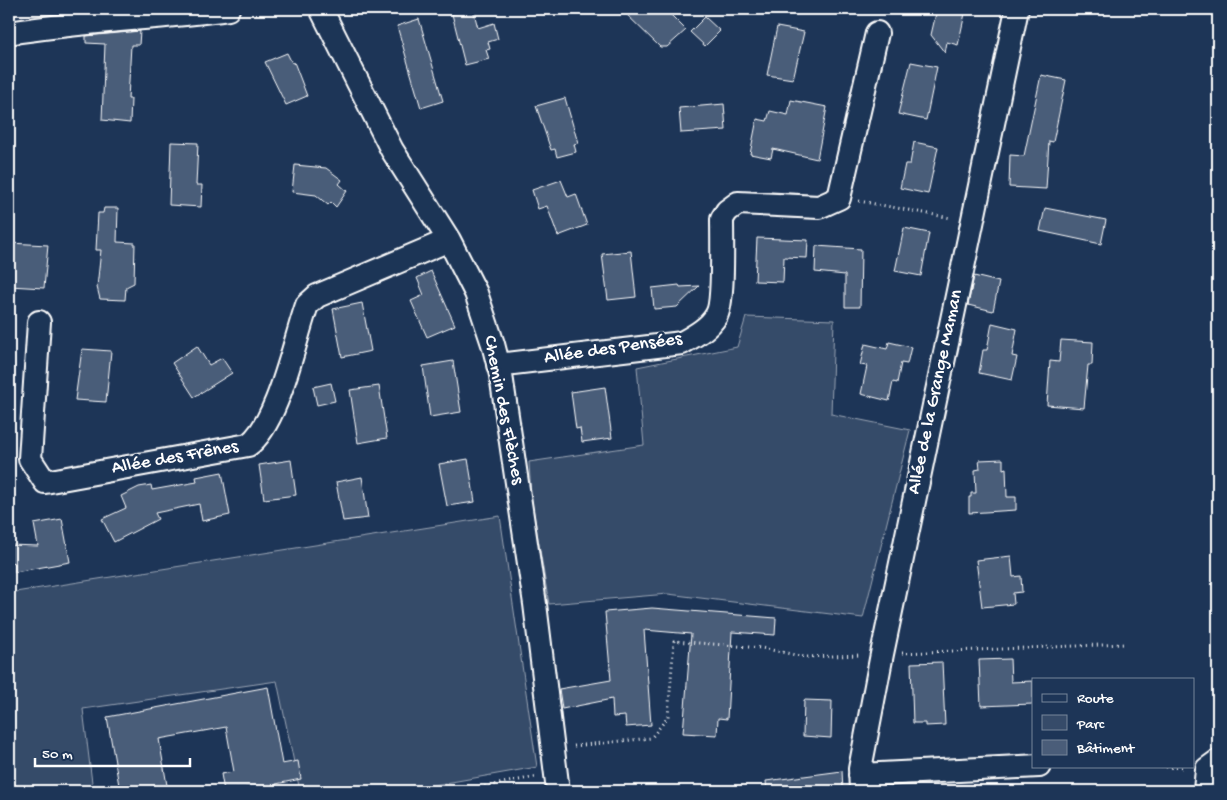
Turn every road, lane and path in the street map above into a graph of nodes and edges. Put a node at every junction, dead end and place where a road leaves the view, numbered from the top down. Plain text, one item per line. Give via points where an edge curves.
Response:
1 (228, 9) edge
2 (321, 9) edge
3 (1017, 9) edge
4 (51, 17) edge
5 (9, 33) edge
6 (877, 33) dead end
7 (839, 198) junction
8 (972, 222) junction
9 (449, 240) junction
10 (39, 322) dead end
11 (498, 365) junction
12 (1125, 644) dead end
13 (882, 654) junction
14 (551, 749) junction
15 (1032, 767) edge
16 (1162, 768) edge
17 (1210, 774) edge
18 (557, 782) edge
19 (861, 783) edge
20 (460, 791) edge

1 - 4 street via 170,17
2 - 9 street, Chemin des Flèches via 392,150
3 - 8 street, Allée de la Grange Maman
4 - 5 street
6 - 7 street
7 - 8 path
7 - 11 street, Allée des Pensées via 820,207 738,203 727,211 722,219 717,316 682,343
8 - 13 street, Allée de la Grange Maman
9 - 10 street, Allée des Frênes via 317,296 307,305 270,418 258,438 248,445 45,482 30,459
9 - 11 street, Chemin des Flèches via 476,293
11 - 14 street, Chemin des Flèches via 535,604
12 - 13 path
13 - 14 path via 805,656 762,648 674,641 668,717 651,738
13 - 19 street, Allée de la Grange Maman
14 - 18 street, Chemin des Flèches
15 - 19 street, Allée de la Grange Maman
16 - 17 path
18 - 20 path

